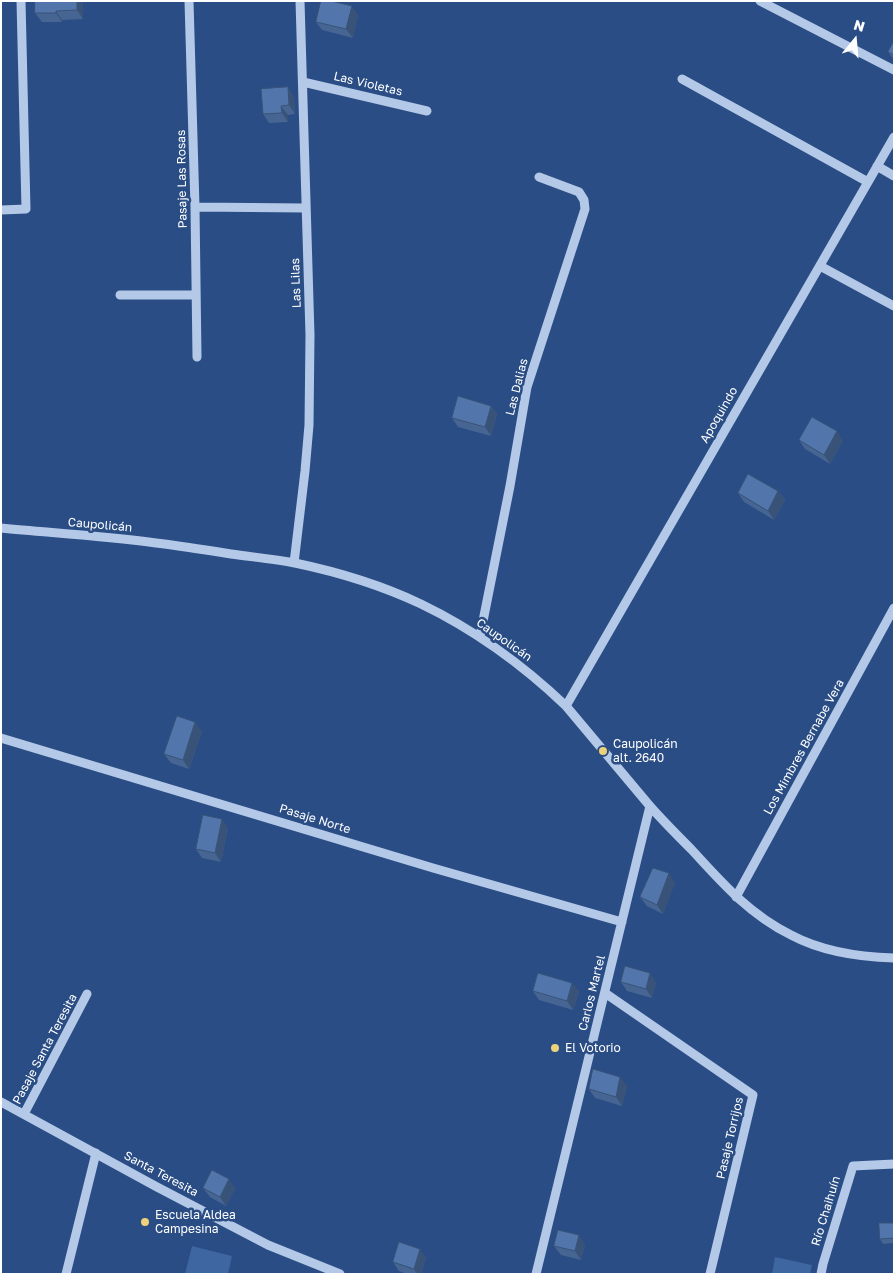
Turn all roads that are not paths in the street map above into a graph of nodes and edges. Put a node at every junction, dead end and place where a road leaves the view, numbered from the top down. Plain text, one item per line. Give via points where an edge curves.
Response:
1 (21, 1) edge
2 (189, 1) edge
3 (300, 1) edge
4 (760, 1) edge
5 (894, 70) edge
6 (682, 79) dead end
7 (303, 82) junction
8 (427, 111) dead end
9 (894, 137) edge
10 (877, 166) junction
11 (894, 176) edge
12 (539, 177) dead end
13 (868, 182) junction
14 (195, 206) junction
15 (306, 208) junction
16 (1, 210) edge
17 (820, 266) junction
18 (120, 295) dead end
19 (196, 295) junction
20 (894, 306) edge
21 (197, 357) dead end
22 (1, 528) edge
23 (294, 563) junction
24 (894, 608) edge
25 (480, 636) junction
26 (566, 706) junction
27 (1, 738) edge
28 (650, 806) junction
29 (736, 897) junction
30 (622, 922) junction
31 (894, 958) edge
32 (605, 993) junction
33 (87, 994) dead end
34 (1, 1102) edge
35 (24, 1114) junction
36 (96, 1153) junction
37 (894, 1164) edge
38 (66, 1274) edge
39 (340, 1274) edge
40 (536, 1274) edge
41 (710, 1274) edge
42 (822, 1274) edge

1 - 16 street via 26,209
2 - 14 street, Pasaje Las Rosas
3 - 7 street, Las Lilas
4 - 5 street
6 - 13 street
7 - 8 street, Las Violetas
7 - 15 street, Las Lilas
9 - 10 street, Apoquindo
10 - 11 street
10 - 13 street, Apoquindo
12 - 25 street, Las Dalias via 579,192 585,209 528,387
13 - 17 street, Apoquindo
14 - 15 street
14 - 19 street, Pasaje Las Rosas
15 - 23 street, Las Lilas via 309,425
17 - 20 street
17 - 26 street, Apoquindo
18 - 19 street
19 - 21 street, Pasaje Las Rosas
22 - 23 street, Caupolicán via 156,543
23 - 25 street, Caupolicán via 390,590
24 - 29 street, Los Mimbres Bernabe Vera
25 - 26 street, Caupolicán via 530,673
26 - 28 street, Caupolicán
27 - 30 street, Pasaje Norte
28 - 29 street, Caupolicán
28 - 30 street, Carlos Martel
29 - 31 street, Caupolicán via 772,925 814,945 836,952
30 - 32 street, Carlos Martel
32 - 40 street, Carlos Martel
32 - 41 street, Pasaje Torrijos via 753,1095
33 - 35 street, Pasaje Santa Teresita
34 - 35 street, Santa Teresita
35 - 36 street, Santa Teresita
36 - 38 street
36 - 39 street, Santa Teresita via 268,1245
37 - 42 street, Río Chaihuín via 853,1166

